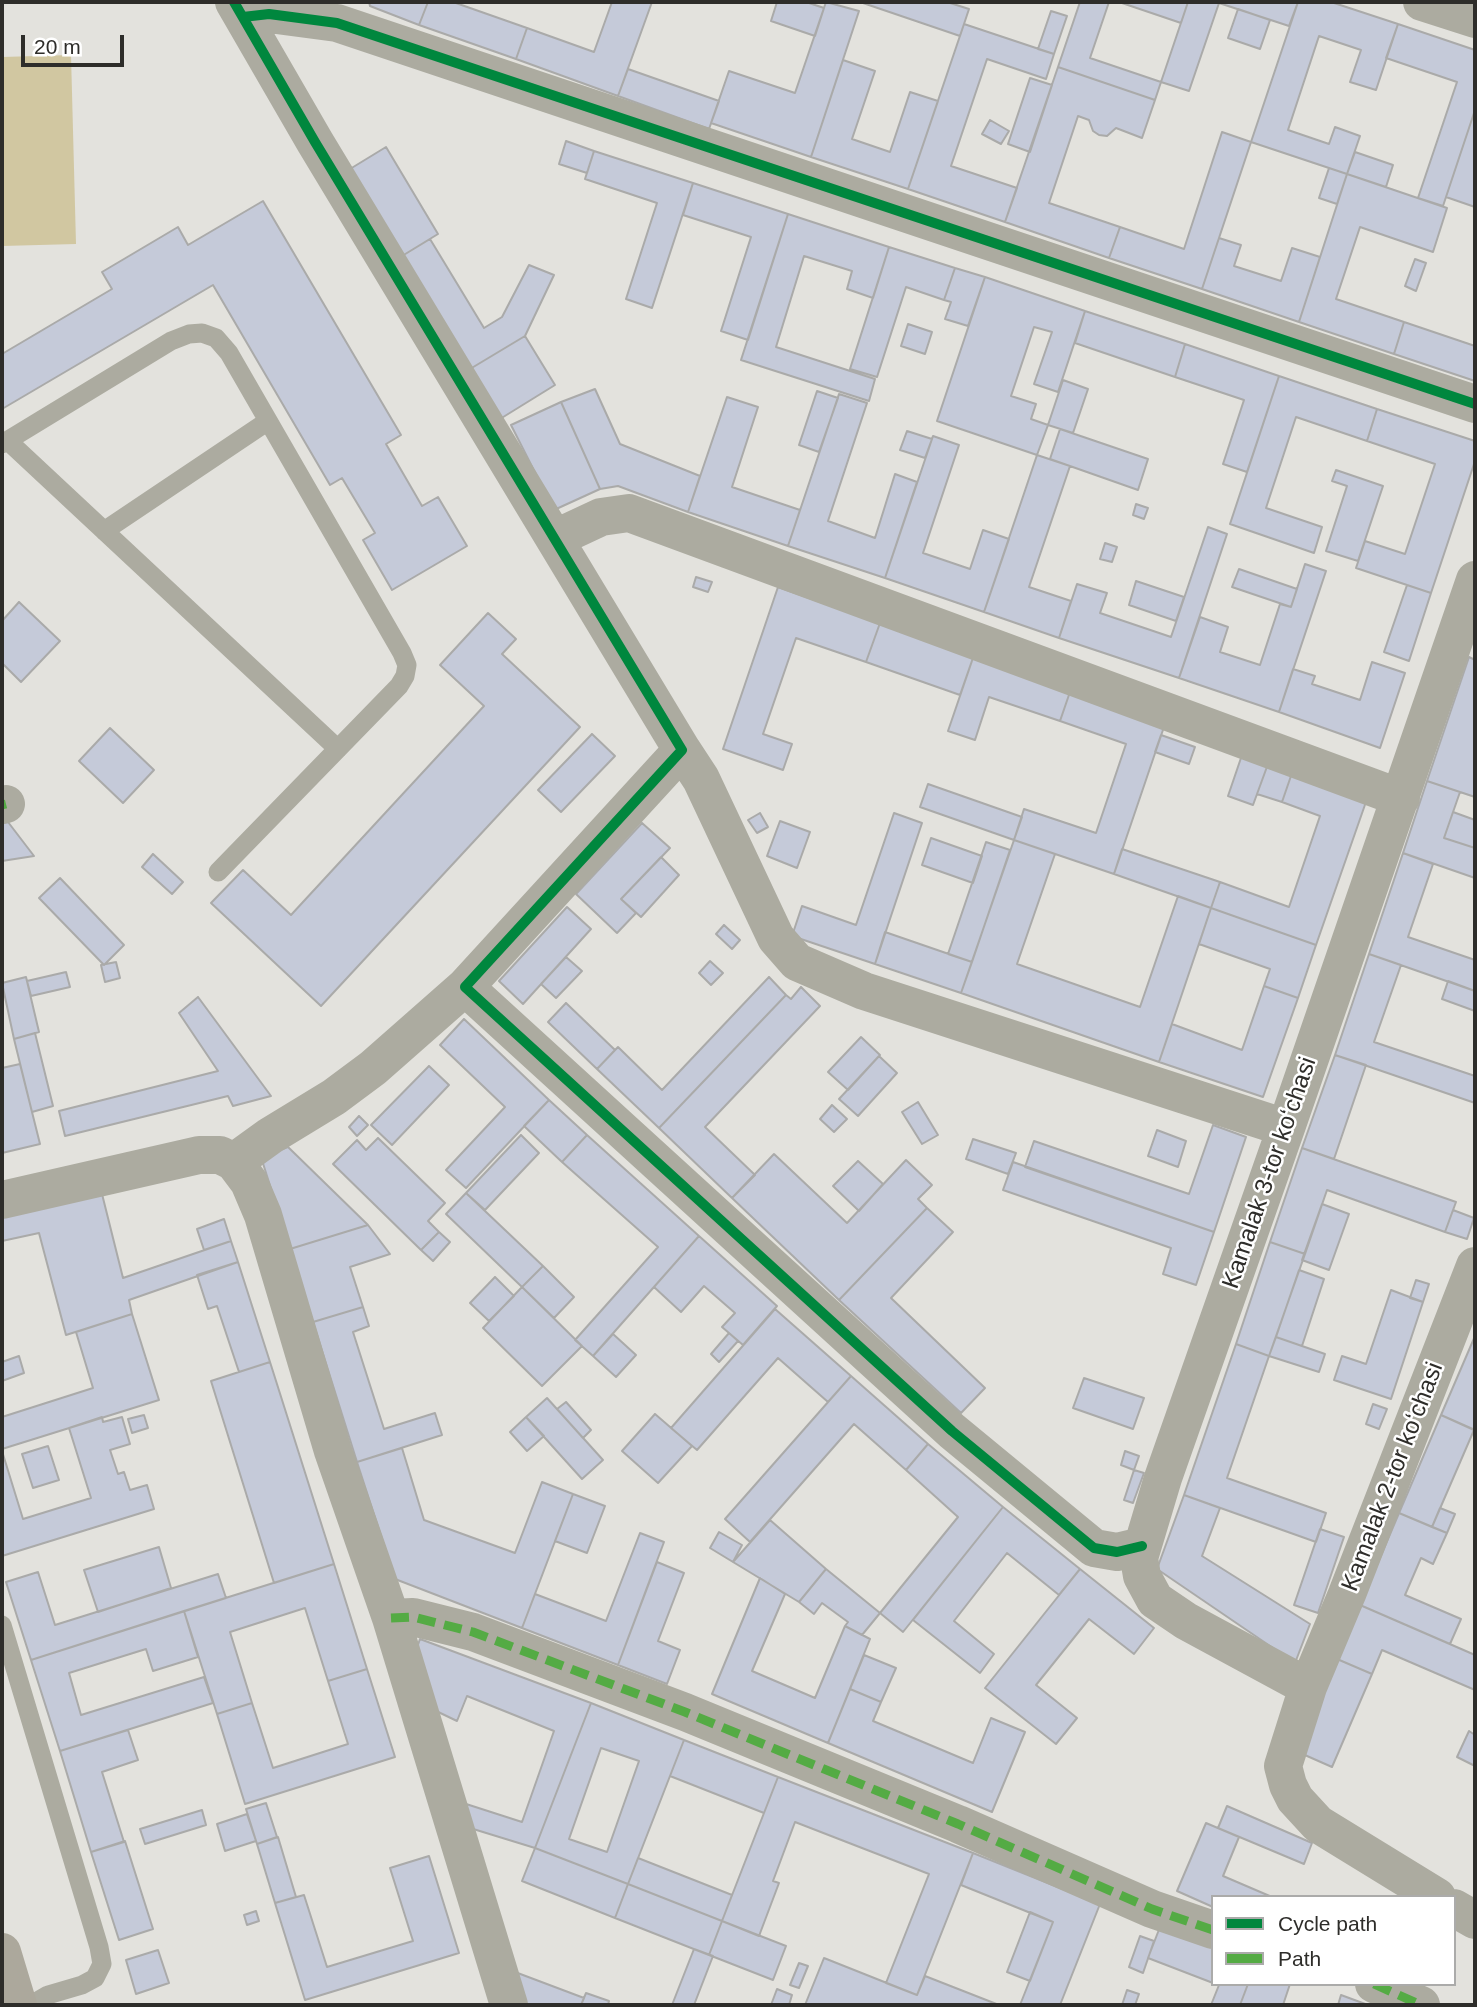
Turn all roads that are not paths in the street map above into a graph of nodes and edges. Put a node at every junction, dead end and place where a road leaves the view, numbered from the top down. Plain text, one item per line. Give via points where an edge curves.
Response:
1 (1422, 2) edge
2 (238, 10) edge
3 (1475, 19) edge
4 (1475, 404) edge
5 (268, 421) junction
6 (5, 443) edge
7 (104, 531) junction
8 (556, 538) junction
9 (1475, 580) edge
10 (338, 749) junction
11 (682, 750) junction
12 (1401, 798) junction
13 (218, 872) dead end
14 (465, 987) junction
15 (1286, 1128) junction
16 (234, 1162) junction
17 (2, 1200) edge
18 (1475, 1266) edge
19 (1142, 1546) junction
20 (391, 1618) junction
21 (2, 1625) edge
22 (1308, 1687) junction
23 (1434, 1895) edge
24 (1456, 1909) edge
25 (1475, 1920) edge
26 (1211, 1929) edge
27 (2, 1952) edge
28 (1378, 1986) edge
29 (18, 2005) edge
30 (31, 2005) edge
31 (509, 2005) edge
32 (1421, 2005) edge

1 - 3 street
2 - 4 street via 337,23
2 - 8 street
5 - 6 lane via 216,338 189,334
5 - 7 lane
5 - 10 lane via 407,665 399,686
6 - 7 lane
7 - 10 lane
8 - 11 street
8 - 12 street via 601,517 629,513
9 - 12 street, Kamalak 3-tor koʻchasi
10 - 13 lane
11 - 14 street
11 - 15 street via 701,779 776,937 797,962 864,991
12 - 15 street, Kamalak 3-tor koʻchasi
14 - 16 street via 334,1097
14 - 19 street via 953,1431 1074,1532 1105,1551
15 - 19 street, Kamalak 3-tor koʻchasi
16 - 17 street via 220,1155 199,1155
16 - 20 street via 249,1182 263,1215 333,1451
18 - 22 street, Kamalak 2-tor koʻchasi
19 - 22 street, Kamalak 3-tor koʻchasi via 1142,1576 1156,1600
20 - 26 street via 413,1617 473,1632 673,1707 1152,1909
20 - 31 street
21 - 30 lane via 102,1964 95,1978
22 - 23 street, Kamalak 2-tor koʻchasi via 1283,1766 1295,1798 1318,1824
24 - 25 street
27 - 29 street
28 - 32 street

